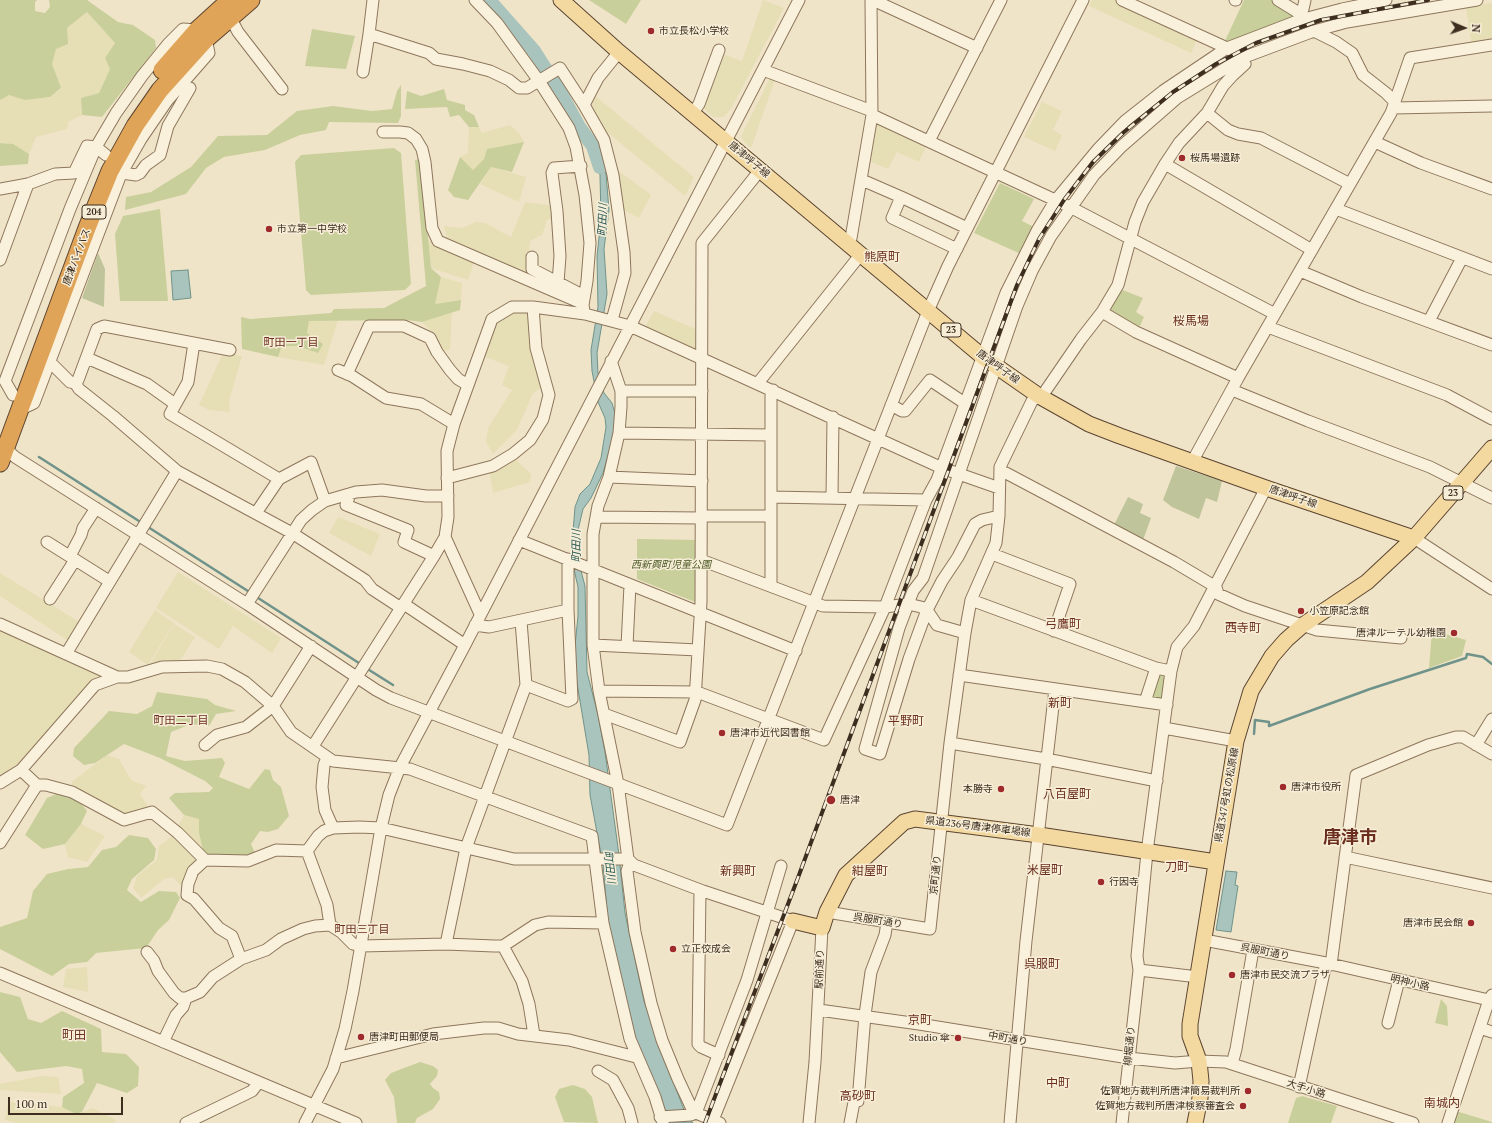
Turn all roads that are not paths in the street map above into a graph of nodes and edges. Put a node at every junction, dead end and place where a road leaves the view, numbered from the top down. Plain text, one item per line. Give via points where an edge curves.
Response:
1 (251, 0) edge
2 (373, 0) edge
3 (475, 0) edge
4 (561, 0) edge
5 (799, 0) edge
6 (872, 0) edge
7 (1001, 0) edge
8 (1083, 0) edge
9 (1122, 0) edge
10 (1278, 0) edge
11 (1305, 0) edge
12 (1386, 0) edge
13 (1477, 0) edge
14 (230, 4) edge
15 (1300, 16) junction
16 (1314, 31) junction
17 (201, 34) junction
18 (369, 34) junction
19 (1492, 45) edge
20 (977, 48) junction
21 (1227, 48) junction
22 (719, 50) dead end
23 (619, 52) junction
24 (1242, 58) junction
25 (763, 70) junction
26 (363, 72) dead end
27 (539, 81) junction
28 (190, 88) dead end
29 (282, 89) dead end
30 (584, 105) junction
31 (1394, 105) junction
32 (1492, 106) edge
33 (693, 113) junction
34 (872, 113) junction
35 (1207, 113) junction
36 (383, 132) dead end
37 (726, 140) junction
38 (929, 141) junction
39 (1375, 142) junction
40 (108, 162) junction
41 (1165, 164) junction
42 (581, 166) junction
43 (760, 169) junction
44 (996, 172) junction
45 (862, 180) junction
46 (28, 184) junction
47 (1350, 184) junction
48 (1492, 188) edge
49 (0, 189) edge
50 (901, 197) junction
51 (1055, 201) junction
52 (1070, 207) junction
53 (1336, 209) junction
54 (967, 228) junction
55 (1129, 239) junction
56 (855, 249) junction
57 (956, 249) junction
58 (1312, 250) junction
59 (532, 257) dead end
60 (1462, 258) junction
61 (0, 260) edge
62 (1492, 269) edge
63 (1300, 271) junction
64 (558, 283) junction
65 (584, 305) junction
66 (533, 307) junction
67 (928, 311) junction
68 (1102, 312) junction
69 (1275, 314) junction
70 (612, 320) junction
71 (1429, 321) junction
72 (630, 326) junction
73 (1268, 327) junction
74 (194, 343) junction
75 (1492, 345) edge
76 (49, 348) junction
77 (230, 350) dead end
78 (983, 357) junction
79 (87, 358) junction
80 (702, 358) junction
81 (51, 362) junction
82 (610, 364) junction
83 (996, 366) junction
84 (1238, 378) junction
85 (75, 383) junction
86 (758, 383) junction
87 (468, 385) junction
88 (702, 390) junction
89 (773, 390) junction
90 (1232, 390) junction
91 (621, 391) junction
92 (1039, 396) junction
93 (16, 403) junction
94 (176, 404) junction
95 (891, 404) junction
96 (966, 404) junction
97 (833, 417) junction
98 (1492, 419) edge
99 (454, 424) junction
100 (0, 430) edge
101 (619, 434) junction
102 (702, 435) junction
103 (771, 435) junction
104 (879, 438) junction
105 (1492, 448) edge
106 (2, 451) edge
107 (1192, 462) junction
108 (942, 468) junction
109 (177, 472) junction
110 (1000, 473) junction
111 (959, 474) junction
112 (448, 478) junction
113 (609, 478) junction
114 (278, 479) junction
115 (702, 481) junction
116 (1462, 482) junction
117 (999, 488) junction
118 (1266, 488) junction
119 (350, 494) junction
120 (448, 496) junction
121 (771, 497) junction
122 (832, 497) junction
123 (1492, 498) edge
124 (855, 499) junction
125 (926, 500) junction
126 (325, 501) junction
127 (96, 508) junction
128 (256, 513) junction
129 (771, 516) junction
130 (999, 516) junction
131 (596, 517) junction
132 (702, 517) junction
133 (142, 528) junction
134 (292, 533) junction
135 (444, 537) junction
136 (1414, 538) junction
137 (519, 540) junction
138 (47, 542) dead end
139 (992, 554) junction
140 (434, 556) junction
141 (73, 558) junction
142 (568, 559) junction
143 (701, 560) junction
144 (593, 569) junction
145 (110, 582) junction
146 (630, 585) junction
147 (771, 586) junction
148 (1216, 587) junction
149 (1492, 589) edge
150 (50, 598) dead end
151 (251, 598) junction
152 (971, 600) junction
153 (814, 604) junction
154 (908, 604) junction
155 (402, 606) junction
156 (885, 607) junction
157 (568, 610) junction
158 (927, 610) junction
159 (700, 611) junction
160 (480, 614) junction
161 (520, 620) junction
162 (0, 624) edge
163 (475, 625) junction
164 (1303, 626) junction
165 (1054, 631) junction
166 (965, 633) junction
167 (1401, 638) dead end
168 (465, 645) junction
169 (592, 645) junction
170 (312, 646) junction
171 (627, 646) junction
172 (698, 650) junction
173 (796, 650) junction
174 (66, 654) junction
175 (1156, 668) junction
176 (361, 670) junction
177 (1171, 671) junction
178 (959, 675) junction
179 (117, 677) junction
180 (526, 685) junction
181 (1055, 689) junction
182 (599, 691) junction
183 (697, 692) junction
184 (1145, 702) junction
185 (1166, 705) junction
186 (273, 706) junction
187 (428, 714) junction
188 (604, 714) junction
189 (768, 719) junction
190 (1492, 719) edge
191 (1164, 728) junction
192 (1236, 741) junction
193 (504, 742) junction
194 (950, 743) junction
195 (205, 745) dead end
196 (1476, 745) junction
197 (313, 746) junction
198 (1492, 754) edge
199 (327, 758) junction
200 (1046, 759) junction
201 (400, 767) junction
202 (21, 770) junction
203 (1157, 781) junction
204 (615, 783) junction
205 (0, 784) edge
206 (37, 785) junction
207 (484, 796) junction
208 (942, 822) junction
209 (333, 828) junction
210 (381, 828) junction
211 (1038, 835) junction
212 (0, 842) edge
213 (466, 848) junction
214 (307, 851) junction
215 (1147, 852) junction
216 (1345, 857) junction
217 (205, 860) junction
218 (596, 860) junction
219 (628, 861) junction
220 (1216, 862) junction
221 (781, 866) dead end
222 (1492, 888) edge
223 (700, 890) junction
224 (826, 912) junction
225 (768, 913) junction
226 (793, 921) junction
227 (886, 922) junction
228 (603, 923) junction
229 (330, 925) junction
230 (822, 928) junction
231 (930, 929) joint
232 (1204, 940) junction
233 (446, 944) junction
234 (361, 946) junction
235 (503, 946) junction
236 (1253, 950) junction
237 (147, 952) dead end
238 (241, 959) junction
239 (1328, 964) junction
240 (1139, 970) junction
241 (0, 973) edge
242 (1198, 977) junction
243 (1399, 980) junction
244 (1490, 997) edge
245 (186, 998) junction
246 (819, 1010) junction
247 (865, 1015) junction
248 (1388, 1023) dead end
249 (1480, 1028) junction
250 (1492, 1032) edge
251 (534, 1035) junction
252 (1017, 1041) junction
253 (163, 1042) junction
254 (720, 1055) junction
255 (636, 1057) junction
256 (336, 1058) junction
257 (1129, 1058) junction
258 (1199, 1061) junction
259 (1232, 1064) junction
260 (598, 1071) dead end
261 (258, 1083) junction
262 (1299, 1087) junction
263 (316, 1106) junction
264 (694, 1114) junction
265 (661, 1121) edge
266 (717, 1122) edge
267 (186, 1123) edge
268 (305, 1123) edge
269 (356, 1123) edge
270 (632, 1123) edge
271 (809, 1123) edge
272 (850, 1123) edge
273 (1010, 1123) edge
274 (1122, 1123) edge
275 (1195, 1123) edge
276 (1413, 1123) edge
277 (1448, 1123) edge

1 - 14 highway, 唐津バイパス / 204
2 - 18 street
3 - 27 street via 497,23
4 - 23 main road, 唐津呼子線 / 23
5 - 25 street
6 - 20 street
6 - 34 street
7 - 20 street
8 - 44 street
9 - 21 street
10 - 15 street
11 - 15 street
12 - 15 street
13 - 16 street via 1410,10
14 - 17 highway, 唐津バイパス / 204
14 - 29 street via 238,32
15 - 21 street
16 - 24 street
16 - 31 street via 1352,53 1363,75 1386,93
17 - 40 highway, 唐津バイパス / 204 via 154,80 128,117
17 - 40 street via 209,53 167,101 141,139
18 - 26 street
18 - 27 street via 423,50 436,59 490,71 519,88 527,88
19 - 31 street via 1410,58
20 - 38 street
21 - 24 street
21 - 51 street via 1163,90 1125,121
22 - 33 street via 699,104
23 - 30 street via 598,78
23 - 33 main road, 唐津呼子線 / 23
24 - 35 street, 京町通り via 1246,64 1223,86
24 - 52 street via 1177,98 1150,120 1094,175
25 - 34 street
25 - 37 street
27 - 30 street via 560,68
27 - 42 street via 569,128
28 - 40 street via 168,126 160,156 146,164 140,173
30 - 70 street via 604,140 613,175 624,252 625,273
31 - 32 street
31 - 39 street
33 - 37 main road, 唐津呼子線 / 23
34 - 38 street
34 - 45 street
35 - 41 street, 京町通り via 1179,143
35 - 47 street via 1228,130 1261,138
36 - 65 street via 408,133 416,139 422,150 432,228 438,241
37 - 43 main road, 唐津呼子線 / 23
37 - 72 street
38 - 44 street
39 - 47 street
39 - 48 street via 1421,163
40 - 46 street via 87,146 74,173 55,174
40 - 76 highway, 唐津バイパス / 204
40 - 93 highway, 唐津バイパス / 204 via 80,218
41 - 55 street, 京町通り via 1143,202
41 - 58 street
42 - 64 street via 554,168 552,173 560,256
42 - 65 street via 590,243
43 - 56 main road, 唐津呼子線 / 23
43 - 80 street via 702,243
44 - 51 street
44 - 54 street
45 - 50 street
45 - 56 street
46 - 49 street
46 - 61 street
47 - 53 street
50 - 54 street
50 - 57 street via 892,218
51 - 52 street
51 - 78 street via 1006,293
52 - 55 street
52 - 83 street via 1032,271
53 - 58 street
53 - 60 street
54 - 57 street
55 - 68 street, 京町通り via 1118,285
55 - 69 street
56 - 67 main road, 唐津呼子線 / 23
56 - 86 street
57 - 67 street
58 - 63 street
59 - 64 street via 532,269
60 - 62 street
60 - 71 street
63 - 69 street
63 - 71 street
64 - 65 street
65 - 66 street
65 - 70 street
66 - 87 street via 512,307 492,319
66 - 112 street via 536,348 549,395 543,419 530,440 514,454 493,466
67 - 78 main road, 唐津呼子線 / 23
67 - 95 street
68 - 84 street via 1136,332
68 - 92 street, 京町通り via 1044,393
69 - 73 street
70 - 72 street
71 - 75 street
72 - 80 street
72 - 82 street
73 - 84 street
73 - 98 street via 1447,395
74 - 77 street
74 - 79 street via 104,326 97,329
74 - 94 street via 188,382
76 - 81 street
76 - 93 highway, 唐津バイパス / 204
78 - 83 main road, 唐津呼子線 / 23
78 - 96 street
79 - 85 street
79 - 94 street via 147,384
80 - 86 street
80 - 88 street
81 - 85 street via 70,382
81 - 93 street via 34,403
82 - 91 street
82 - 137 street
83 - 92 main road, 唐津呼子線 / 23
83 - 111 street
84 - 90 street
85 - 109 street
86 - 89 street
87 - 99 street
87 - 99 street via 450,370 430,338 404,326 369,326 342,372 386,398 421,404
88 - 91 street
88 - 102 street
89 - 97 street
89 - 103 street
90 - 107 street
90 - 116 street via 1430,467
91 - 101 street
92 - 107 main road, 唐津呼子線 / 23 via 1089,424
92 - 110 street, 京町通り via 1027,408
93 - 100 highway, 唐津バイパス / 204
93 - 106 highway, 唐津バイパス / 204
94 - 114 street via 170,414
95 - 96 street via 905,411 930,380
95 - 104 street
96 - 108 street
97 - 104 street
97 - 122 street
99 - 112 street via 447,451
101 - 102 street
101 - 113 street
102 - 103 street
102 - 115 street
103 - 121 street
104 - 108 street
104 - 124 street
105 - 116 main road, 23
106 - 127 street
107 - 118 main road, 唐津呼子線 / 23
108 - 111 street
108 - 125 street
109 - 128 street
109 - 133 street
110 - 117 street, 京町通り
110 - 148 street via 1006,473
111 - 117 street
111 - 154 street via 923,578
112 - 120 street
113 - 115 street
113 - 131 street
114 - 126 street via 311,462
114 - 128 street
115 - 132 street
116 - 123 street
116 - 136 main road, 23
117 - 130 street, 京町通り
118 - 136 main road, 唐津呼子線 / 23
118 - 148 street, 柳堀通り
119 - 120 street via 382,490
119 - 126 street
119 - 140 street via 346,505 408,530 404,542
120 - 135 street via 448,517
121 - 122 street
121 - 129 street
122 - 124 street
124 - 125 street
124 - 153 street
125 - 156 street
126 - 134 street via 301,520
127 - 133 street
127 - 141 street via 83,528
128 - 134 street
129 - 132 street
129 - 147 street
130 - 139 street, 京町通り
130 - 158 street via 976,524
131 - 132 street
131 - 144 street via 593,534
132 - 143 street
133 - 145 street
133 - 151 street
134 - 151 street
134 - 155 street via 360,576 372,589
135 - 140 street
135 - 160 street
136 - 149 street
136 - 164 main road, 県道347号虹の松原線 via 1367,582
137 - 142 street
137 - 160 street
138 - 141 street
139 - 152 street, 京町通り
139 - 165 street via 1070,584
140 - 155 street
141 - 145 street
141 - 150 street
142 - 144 street
142 - 157 street
143 - 147 street
143 - 159 street
144 - 146 street
144 - 169 street
145 - 174 street
146 - 159 street
146 - 171 street
147 - 153 street
148 - 164 street via 1218,594 1244,606
148 - 177 street, 柳堀通り via 1194,626 1177,647
151 - 170 street
152 - 165 street
152 - 166 street, 京町通り
153 - 156 street
153 - 173 street
154 - 156 street
154 - 158 street
154 - 158 street via 865,749 880,754 908,659
155 - 168 street
155 - 176 street
156 - 189 street via 824,740
157 - 161 street
157 - 180 street via 572,699 568,701
158 - 166 street via 937,626
159 - 172 street
159 - 173 street
160 - 163 street
161 - 163 street via 489,627
161 - 180 street
162 - 174 street
163 - 168 street
164 - 167 street via 1317,630
164 - 192 main road, 県道347号虹の松原線 via 1277,651 1259,675 1245,707
165 - 175 street
166 - 178 street, 京町通り
168 - 187 street
169 - 171 street
169 - 182 street
170 - 176 street
170 - 186 street
171 - 172 street
172 - 183 street
173 - 189 street
174 - 179 street
175 - 177 street
175 - 184 street
176 - 187 street via 391,698
176 - 197 street
177 - 185 street, 柳堀通り
178 - 181 street
178 - 194 street, 京町通り
179 - 186 street via 128,677 162,667 207,666 222,669 244,682
179 - 202 street via 95,685
180 - 193 street
181 - 184 street
181 - 200 street
182 - 183 street
182 - 188 street
183 - 188 street via 680,742
183 - 189 street
184 - 185 street
185 - 191 street, 柳堀通り
186 - 195 street via 246,727 217,735
186 - 197 street via 291,732
187 - 193 street
187 - 201 street
188 - 204 street
189 - 204 street via 727,825
190 - 196 street
191 - 192 street
191 - 203 street, 柳堀通り
192 - 220 main road, 県道347号虹の松原線
193 - 204 street
193 - 207 street
194 - 200 street
194 - 208 street, 京町通り
196 - 198 street
196 - 216 street via 1463,737 1456,737 1428,745 1356,775
197 - 199 street
199 - 201 street via 333,762
199 - 209 street via 322,787 325,810
200 - 203 street
200 - 211 street
201 - 207 street
201 - 210 street via 389,795
202 - 205 street
202 - 206 street
203 - 215 street, 柳堀通り
204 - 219 street
206 - 212 street
206 - 217 street via 72,792 124,820 152,812
207 - 213 street
207 - 218 street via 592,836
208 - 211 main road, 県道236号唐津停車場線
208 - 224 main road, 県道236号唐津停車場線 via 915,819 904,822 846,875
208 - 231 street, 京町通り
209 - 210 street
209 - 214 street via 318,836
210 - 213 street
210 - 234 street
211 - 215 main road, 県道236号唐津停車場線
211 - 252 street
213 - 218 street via 514,859
213 - 233 street
214 - 217 street via 276,850 248,861
214 - 229 street via 326,905
215 - 220 main road, 県道236号唐津停車場線
215 - 240 street, 柳堀通り via 1137,956
216 - 222 street
216 - 239 street
217 - 238 street via 193,871 187,895 194,899 219,928 232,936
218 - 219 street
218 - 228 street
219 - 223 street
219 - 264 street via 630,905 651,1003 678,1079
220 - 232 main road, 県道347号虹の松原線
221 - 225 street
223 - 225 street
223 - 254 street via 698,1044
224 - 227 street, 呉服町通り
224 - 230 main road, 県道236号唐津停車場線
225 - 226 street
225 - 254 street
226 - 230 main road
226 - 266 street
227 - 231 street, 呉服町通り
227 - 247 street via 885,935 871,972
228 - 235 street via 548,922 535,925
228 - 255 street
229 - 234 street via 353,944
229 - 238 street via 298,930 266,950
230 - 246 street, 駅前通り
232 - 236 street, 呉服町通り
232 - 242 main road, 県道347号虹の松原線
233 - 234 street
233 - 235 street
234 - 256 street
235 - 251 street via 522,981
236 - 239 street, 呉服町通り
236 - 259 street
237 - 245 street via 174,994
238 - 245 street via 213,977 200,992
239 - 243 street, 明神小路
239 - 262 street
240 - 242 street
240 - 257 street, 柳堀通り
241 - 253 street
242 - 258 main road, 県道347号虹の松原線 via 1190,1036
243 - 244 street, 明神小路
243 - 248 street
244 - 249 street
245 - 253 street
246 - 247 street, 中町通り
246 - 271 street, 駅前通り
247 - 252 street, 中町通り
247 - 272 street via 858,1101 854,1102
249 - 250 street
249 - 277 street
251 - 255 street via 569,1040
251 - 256 street via 518,1034 498,1028 470,1029 433,1034
252 - 257 street, 中町通り
252 - 273 street
253 - 261 street
254 - 264 street
255 - 265 street via 655,1097
256 - 263 street
257 - 258 street, 中町通り via 1175,1063
257 - 274 street, 柳堀通り
258 - 259 street, 大手小路
258 - 275 main road, 県道347号虹の松原線 via 1200,1098
259 - 262 street, 大手小路
260 - 270 street via 613,1080 628,1108
261 - 263 street
261 - 267 street via 252,1091
262 - 276 street, 大手小路
263 - 268 street
263 - 269 street
264 - 265 street
264 - 266 street

